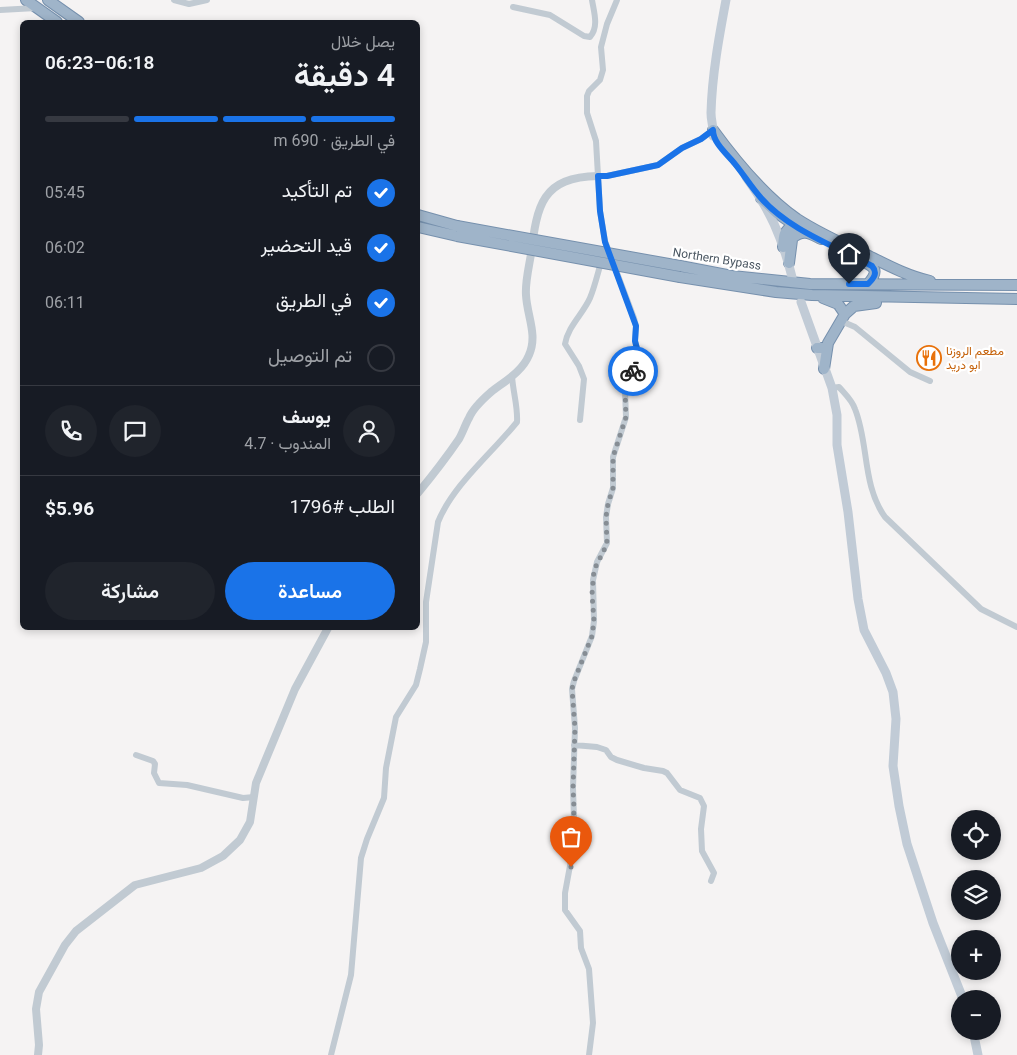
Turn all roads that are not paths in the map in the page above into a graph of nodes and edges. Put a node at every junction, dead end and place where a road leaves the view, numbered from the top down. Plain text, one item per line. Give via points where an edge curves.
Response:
1 (26, 0) edge
2 (48, 0) edge
3 (174, 0) edge
4 (207, 0) edge
5 (592, 0) edge
6 (617, 0) edge
7 (726, 0) edge
8 (513, 7) dead end
9 (37, 8) junction
10 (0, 10) edge
11 (54, 20) edge
12 (76, 20) edge
13 (713, 130) junction
14 (598, 176) junction
15 (761, 198) junction
16 (420, 216) edge
17 (794, 219) junction
18 (420, 227) edge
19 (457, 231) junction
20 (810, 234) junction
21 (792, 238) junction
22 (606, 246) junction
23 (783, 247) junction
24 (788, 263) junction
25 (680, 272) junction
26 (792, 277) dead end
27 (943, 283) junction
28 (868, 284) junction
29 (1017, 285) edge
30 (815, 295) junction
31 (920, 298) junction
32 (1017, 299) edge
33 (801, 302) dead end
34 (843, 317) junction
35 (822, 348) junction
36 (824, 368) joint
37 (512, 376) junction
38 (930, 381) dead end
39 (832, 388) junction
40 (580, 420) dead end
41 (420, 491) edge
42 (1017, 627) edge
43 (327, 630) edge
44 (574, 746) junction
45 (136, 754) dead end
46 (254, 797) junction
47 (712, 882) dead end
48 (960, 990) edge
49 (975, 1040) edge
50 (38, 1055) edge
51 (331, 1055) edge
52 (589, 1055) edge
53 (978, 1055) edge

1 - 9 highway
2 - 12 highway
3 - 4 street via 189,4
5 - 8 street via 595,25 590,37 550,15
6 - 14 street via 601,47 603,70 600,80 587,96 587,113 596,141
7 - 13 main road via 714,76
9 - 10 street
9 - 11 highway
13 - 14 street via 658,165
13 - 15 main road via 713,137
13 - 17 highway via 769,197
14 - 22 street
14 - 37 street via 581,176 560,185 548,193 540,205 525,293 532,346 529,356
15 - 17 highway via 777,213
15 - 23 main road via 776,225
16 - 19 highway, Northern Bypass
17 - 20 highway
17 - 21 highway
17 - 23 highway via 784,235
17 - 27 highway via 900,271
18 - 19 highway, Northern Bypass
19 - 25 highway, Northern Bypass, bridge
20 - 21 highway via 799,233
20 - 28 highway via 872,266 875,276
21 - 24 highway
22 - 40 street via 590,298 566,337 565,344 584,379
22 - 44 street via 634,318 640,360 626,382 626,417 613,457 613,488 606,517 607,544 597,562 593,580 592,636 572,689
23 - 24 main road
24 - 26 main road
25 - 28 highway, Northern Bypass via 810,284
25 - 30 highway, Northern Bypass via 776,292
27 - 28 highway, Northern Bypass
27 - 29 highway, Northern Bypass
30 - 31 highway, Northern Bypass
30 - 34 highway via 838,304 843,309
31 - 32 highway, Northern Bypass
31 - 34 highway via 862,304 854,306
33 - 35 main road
34 - 35 highway
34 - 38 street via 910,372
35 - 36 highway
36 - 39 main road
37 - 41 street via 477,406 453,448
37 - 51 street via 517,422 466,479 438,522 426,602 426,642 416,685 396,717 384,798 362,858 350,975
39 - 42 street via 839,387 855,408 872,494 885,517 981,609
39 - 48 main road via 837,415 837,445 864,630 892,692 896,719 893,766 899,806 924,896
43 - 46 street via 294,689 256,783
44 - 47 street via 597,747 617,760 663,771 676,787 700,798 704,806 700,830 702,851 714,873
44 - 52 street via 572,855 565,910 580,931 581,948 589,968 594,1023
45 - 46 street via 155,764 154,773 159,783 187,785 242,798
46 - 50 street via 250,822 240,840 223,856 191,871 135,885 76,931 39,992 36,1010
49 - 53 main road

